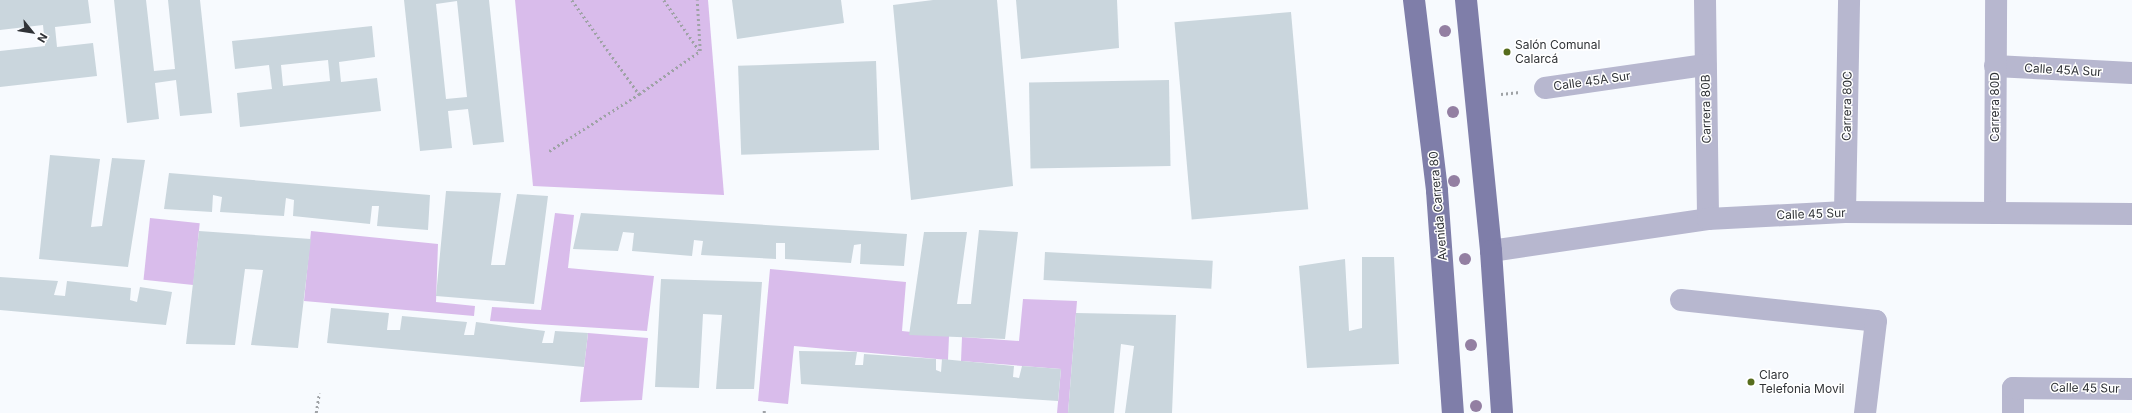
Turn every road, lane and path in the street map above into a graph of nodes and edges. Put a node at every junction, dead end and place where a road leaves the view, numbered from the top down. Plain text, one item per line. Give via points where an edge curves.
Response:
1 (572, 0) edge
2 (664, 0) edge
3 (697, 0) edge
4 (1414, 0) edge
5 (1466, 0) edge
6 (1705, 0) edge
7 (1849, 0) edge
8 (1996, 0) edge
9 (700, 51) junction
10 (1705, 64) junction
11 (1995, 66) junction
12 (2132, 73) edge
13 (1544, 88) joint
14 (639, 94) junction
15 (1478, 98) junction
16 (549, 151) dead end
17 (1844, 212) junction
18 (1994, 213) junction
19 (2132, 214) edge
20 (1708, 219) junction
21 (1492, 250) junction
22 (1681, 300) dead end
23 (2132, 389) edge
24 (318, 393) dead end
25 (316, 413) edge
26 (1453, 413) edge
27 (1502, 413) edge
28 (1866, 413) edge
29 (2013, 413) edge

1 - 14 path
2 - 9 path
3 - 9 path
4 - 26 main road, Avenida Carrera 80 via 1437,192
5 - 15 main road
6 - 10 street, Carrera 80B
7 - 17 street, Carrera 80C
8 - 11 street, Carrera 80D
9 - 14 path
10 - 13 street, Calle 45A Sur
10 - 20 street, Carrera 80B
11 - 12 street, Calle 45A Sur
11 - 18 street, Carrera 80D
13 - 15 path, Calle 45A Sur
14 - 16 path
15 - 21 main road
17 - 18 street, Calle 45 Sur
17 - 20 street, Calle 45 Sur
18 - 19 street, Calle 45 Sur
20 - 21 street, Calle 45 Sur
21 - 27 main road
22 - 28 street via 1876,321
23 - 29 street, Calle 45 Sur via 2013,388
24 - 25 path

